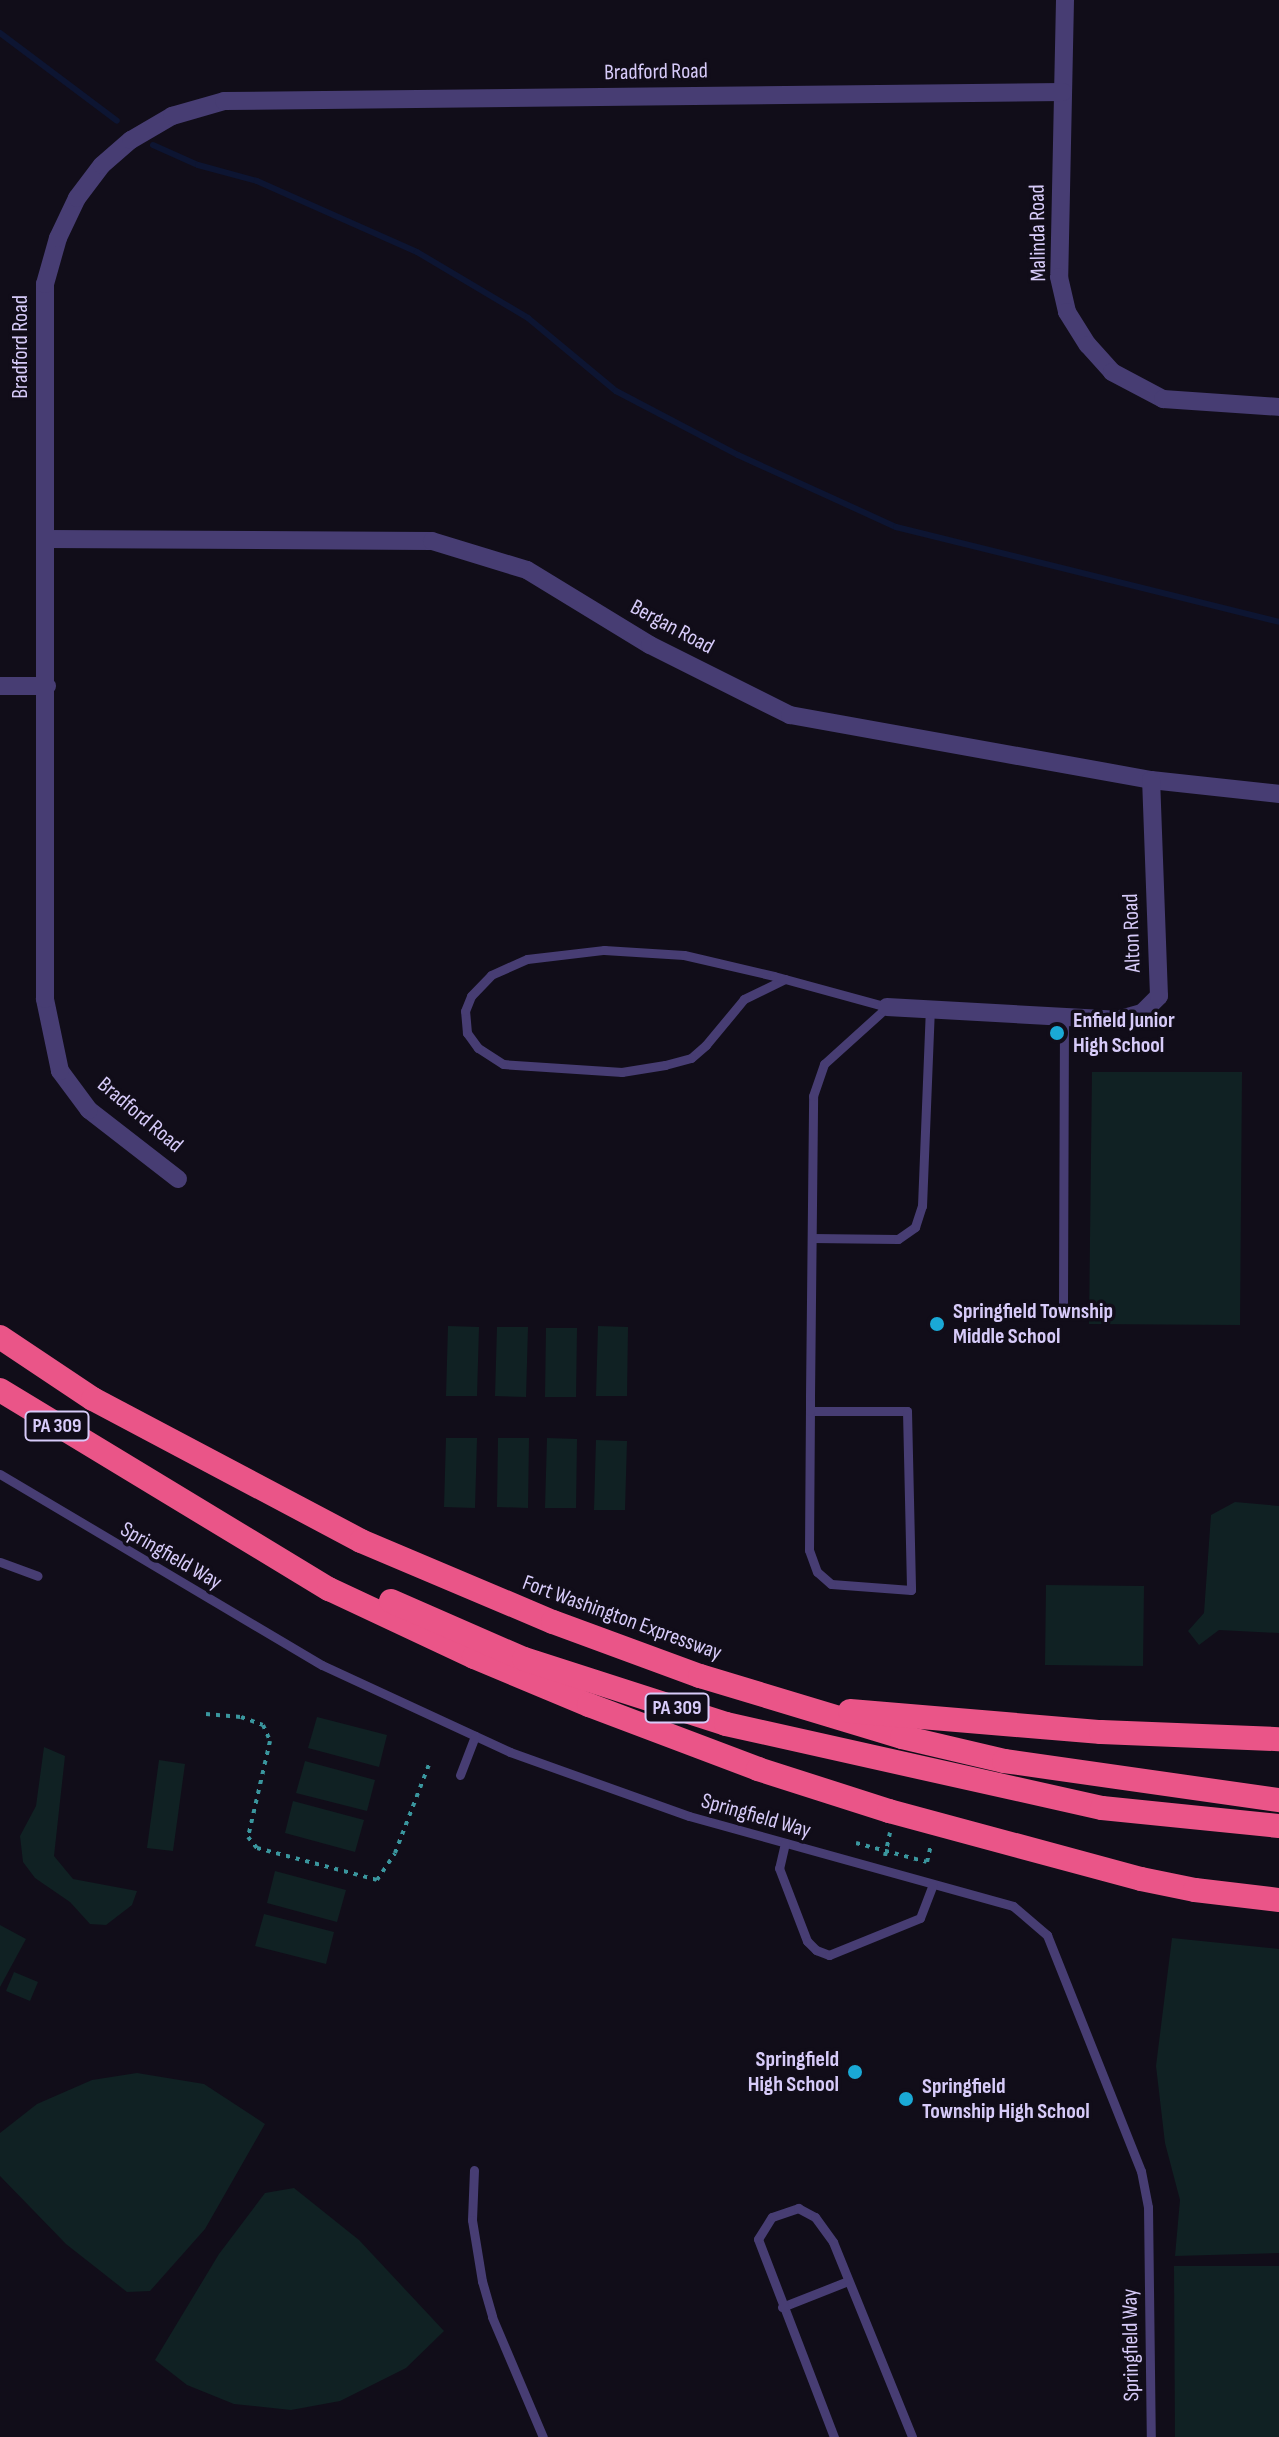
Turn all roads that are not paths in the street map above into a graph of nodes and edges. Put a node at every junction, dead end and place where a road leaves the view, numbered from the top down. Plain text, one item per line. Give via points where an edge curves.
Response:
1 (1065, 0) edge
2 (1063, 92) junction
3 (1279, 407) edge
4 (46, 539) junction
5 (0, 686) edge
6 (47, 686) junction
7 (1151, 780) junction
8 (1279, 794) edge
9 (785, 979) junction
10 (887, 1007) junction
11 (930, 1010) junction
12 (1064, 1017) junction
13 (178, 1179) dead end
14 (812, 1238) junction
15 (1063, 1304) dead end
16 (0, 1337) edge
17 (0, 1390) edge
18 (810, 1411) junction
19 (115, 1461) junction
20 (0, 1474) edge
21 (0, 1562) edge
22 (38, 1576) dead end
23 (800, 1706) junction
24 (475, 1736) junction
25 (1279, 1739) edge
26 (460, 1775) dead end
27 (1279, 1800) edge
28 (1279, 1826) edge
29 (785, 1843) junction
30 (933, 1884) junction
31 (1279, 1900) edge
32 (474, 2170) dead end
33 (848, 2281) junction
34 (782, 2307) junction
35 (543, 2437) edge
36 (834, 2437) edge
37 (912, 2437) edge
38 (1151, 2437) edge

1 - 2 street, Malinda Road
2 - 3 street, Malinda Road via 1059,277 1067,312 1088,345 1112,372 1163,399
2 - 4 street, Bradford Road via 224,101 172,116 102,165 77,198 58,238 45,284
4 - 6 street, Bradford Road
4 - 7 street, Bergan Road via 432,541 527,570 650,645 790,715
5 - 6 street
6 - 13 street, Bradford Road via 45,999 60,1071 89,1110
7 - 8 street, Bergan Road
7 - 12 street, Alton Road via 1159,996 1142,1013 1117,1020
9 - 9 lane via 684,955 604,950 527,959 491,975 471,996 465,1011 467,1033 478,1048 503,1064 636,1070 691,1058 744,999
9 - 10 lane
10 - 11 street, Alton Road
10 - 14 lane via 824,1064 813,1096
11 - 12 street, Alton Road
11 - 14 lane via 922,1206 915,1227 898,1239
12 - 15 lane
14 - 18 lane
16 - 23 highway, Fort Washington Expressway / PA 309 via 93,1399 361,1541 553,1622
17 - 19 highway, PA 309
18 - 18 lane via 809,1542 817,1572 831,1584 911,1590 907,1411
19 - 28 highway, PA 309 via 343,1580 524,1659 726,1724 1102,1808
19 - 31 highway via 329,1589 474,1657 758,1769 889,1811 1141,1879
20 - 24 lane, Springfield Way via 322,1665
21 - 22 lane
23 - 25 highway via 1101,1732
23 - 27 highway, Fort Washington Expressway / PA 309 via 1004,1761
24 - 26 lane
24 - 29 lane, Springfield Way via 689,1816
29 - 30 lane, Springfield Way
29 - 30 lane via 779,1868 807,1941 829,1955 920,1918
30 - 38 lane, Springfield Way via 1013,1906 1047,1935 1110,2086 1141,2171 1148,2207
32 - 35 lane via 472,2220 482,2281
33 - 34 lane
33 - 34 lane via 833,2242 815,2217 798,2208 772,2217 758,2239
33 - 37 lane
34 - 36 lane

